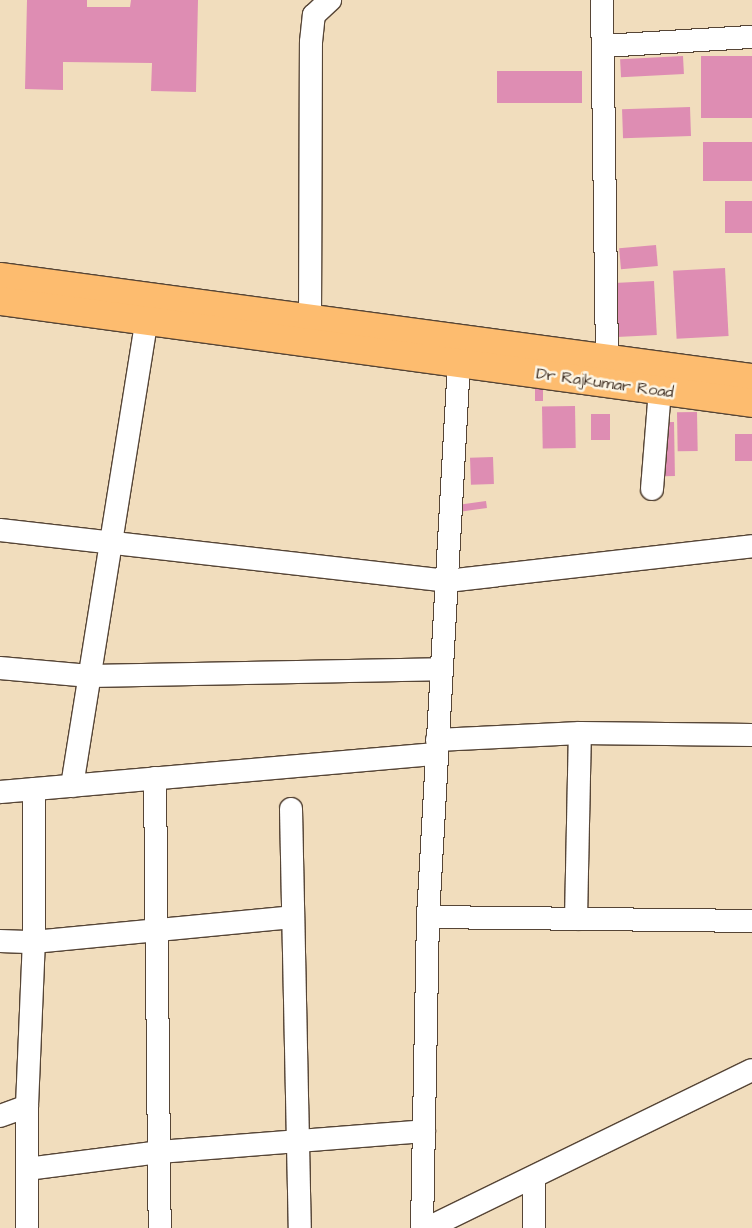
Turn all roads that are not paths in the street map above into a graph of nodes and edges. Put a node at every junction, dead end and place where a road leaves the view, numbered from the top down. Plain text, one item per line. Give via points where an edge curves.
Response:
1 (330, 0) edge
2 (602, 0) edge
3 (752, 37) edge
4 (603, 46) junction
5 (0, 277) edge
6 (0, 300) edge
7 (147, 319) junction
8 (310, 319) junction
9 (460, 351) junction
10 (607, 357) junction
11 (752, 378) edge
12 (660, 390) junction
13 (752, 403) edge
14 (652, 489) dead end
15 (0, 530) edge
16 (111, 542) junction
17 (752, 546) edge
18 (447, 581) junction
19 (0, 668) edge
20 (440, 669) junction
21 (90, 676) junction
22 (580, 733) junction
23 (752, 735) edge
24 (437, 747) junction
25 (155, 778) junction
26 (72, 786) junction
27 (34, 789) junction
28 (0, 792) edge
29 (291, 809) dead end
30 (292, 917) junction
31 (428, 918) junction
32 (576, 919) junction
33 (752, 921) edge
34 (157, 930) junction
35 (0, 940) edge
36 (34, 942) junction
37 (752, 1070) edge
38 (27, 1106) junction
39 (0, 1116) edge
40 (424, 1131) junction
41 (297, 1140) junction
42 (159, 1152) junction
43 (27, 1169) junction
44 (534, 1178) junction
45 (27, 1228) edge
46 (160, 1228) edge
47 (300, 1228) edge
48 (422, 1228) edge
49 (428, 1228) edge
50 (534, 1228) edge

1 - 8 street via 314,15 311,42
2 - 4 street
3 - 4 street
4 - 10 street
5 - 8 highway
6 - 7 highway
7 - 9 highway
7 - 16 street
8 - 9 highway
9 - 10 highway, Dr Rajkumar Road
9 - 12 highway, Dr Rajkumar Road
9 - 18 street
10 - 11 highway, Dr Rajkumar Road
12 - 13 highway, Dr Rajkumar Road
12 - 14 street
15 - 16 street
16 - 18 street
16 - 21 street
17 - 18 street
18 - 20 street
19 - 21 street
20 - 21 street
20 - 24 street
21 - 26 street
22 - 23 street
22 - 24 street
22 - 32 street
24 - 25 street
24 - 31 street
25 - 26 street
25 - 34 street
26 - 27 street
27 - 28 street
27 - 36 street
29 - 30 street
30 - 34 street
30 - 41 street
31 - 32 street
31 - 40 street
32 - 33 street
34 - 36 street
34 - 42 street
35 - 36 street
36 - 38 street
37 - 44 street
38 - 39 street
38 - 43 street
40 - 41 street
40 - 48 street
41 - 42 street
41 - 47 street
42 - 43 street
42 - 46 street
43 - 45 street
44 - 49 street
44 - 50 street

